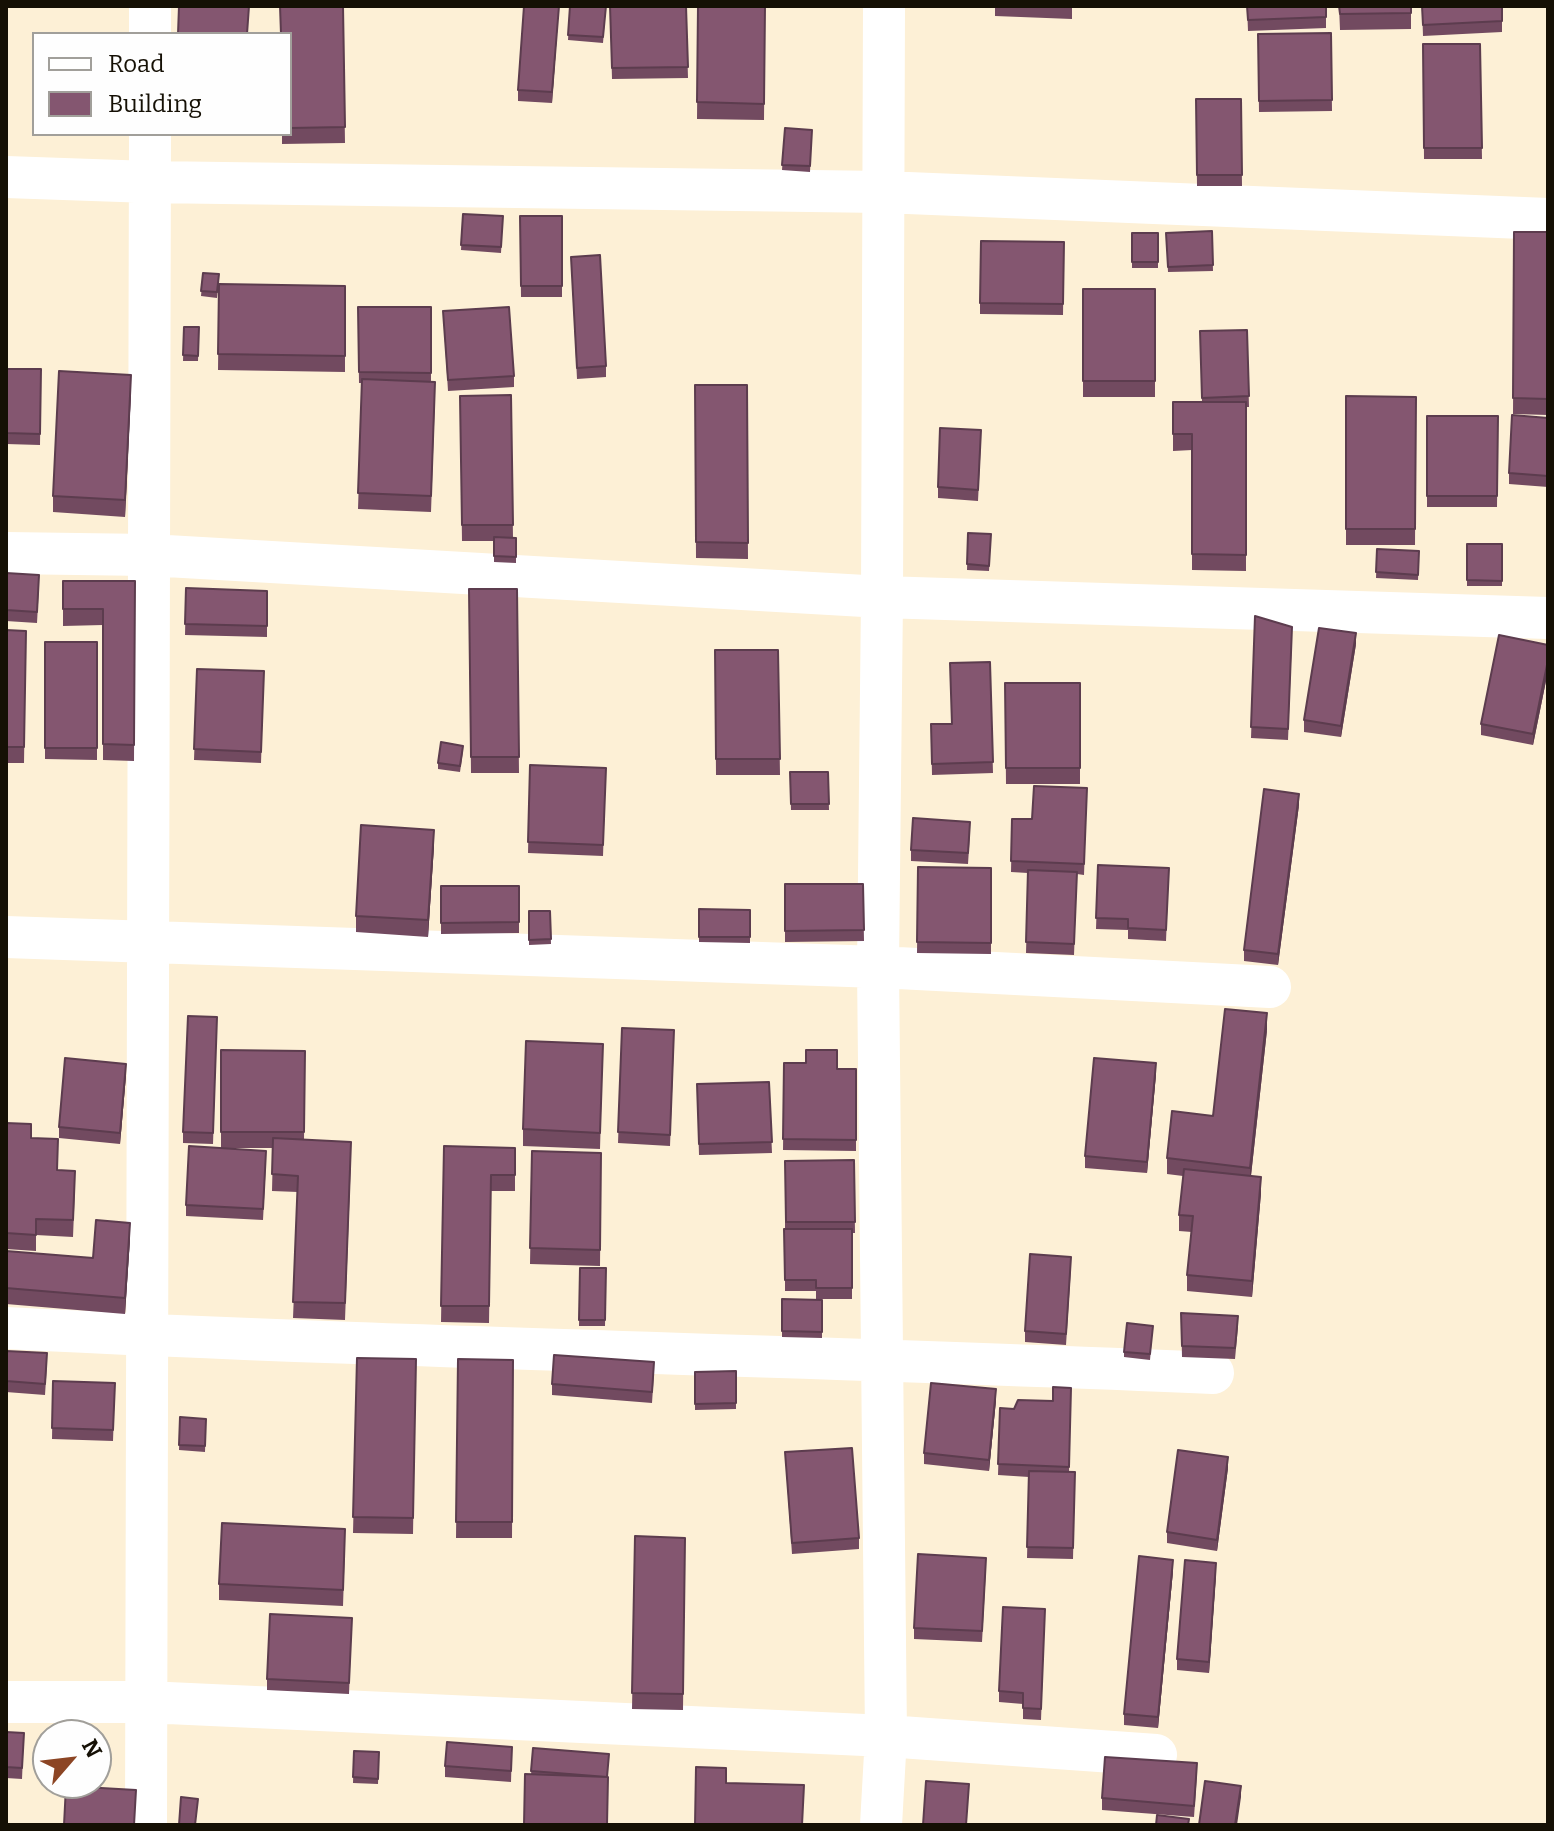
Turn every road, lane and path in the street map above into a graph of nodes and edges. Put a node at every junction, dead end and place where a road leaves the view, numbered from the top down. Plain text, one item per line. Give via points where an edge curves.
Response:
1 (150, 6) edge
2 (884, 6) edge
3 (150, 32) edge
4 (150, 136) edge
5 (6, 177) edge
6 (150, 182) junction
7 (883, 192) junction
8 (1548, 219) edge
9 (6, 553) edge
10 (149, 555) junction
11 (882, 597) junction
12 (1548, 618) edge
13 (6, 937) edge
14 (148, 940) junction
15 (878, 967) junction
16 (1270, 987) dead end
17 (6, 1328) edge
18 (147, 1335) junction
19 (884, 1358) junction
20 (1213, 1373) dead end
21 (6, 1702) edge
22 (146, 1702) junction
23 (886, 1736) junction
24 (1156, 1755) dead end
25 (146, 1825) edge
26 (881, 1825) edge

1 - 3 street
2 - 7 street
4 - 6 street
5 - 6 street
6 - 7 street
6 - 10 street
7 - 8 street
7 - 11 street
9 - 10 street
10 - 11 street
10 - 14 street
11 - 12 street
11 - 15 street
13 - 14 street
14 - 15 street
14 - 18 street
15 - 16 street
15 - 19 street
17 - 18 street
18 - 19 street
18 - 22 street
19 - 20 street
19 - 23 street
21 - 22 street
22 - 23 street
22 - 25 street
23 - 24 street
23 - 26 street

